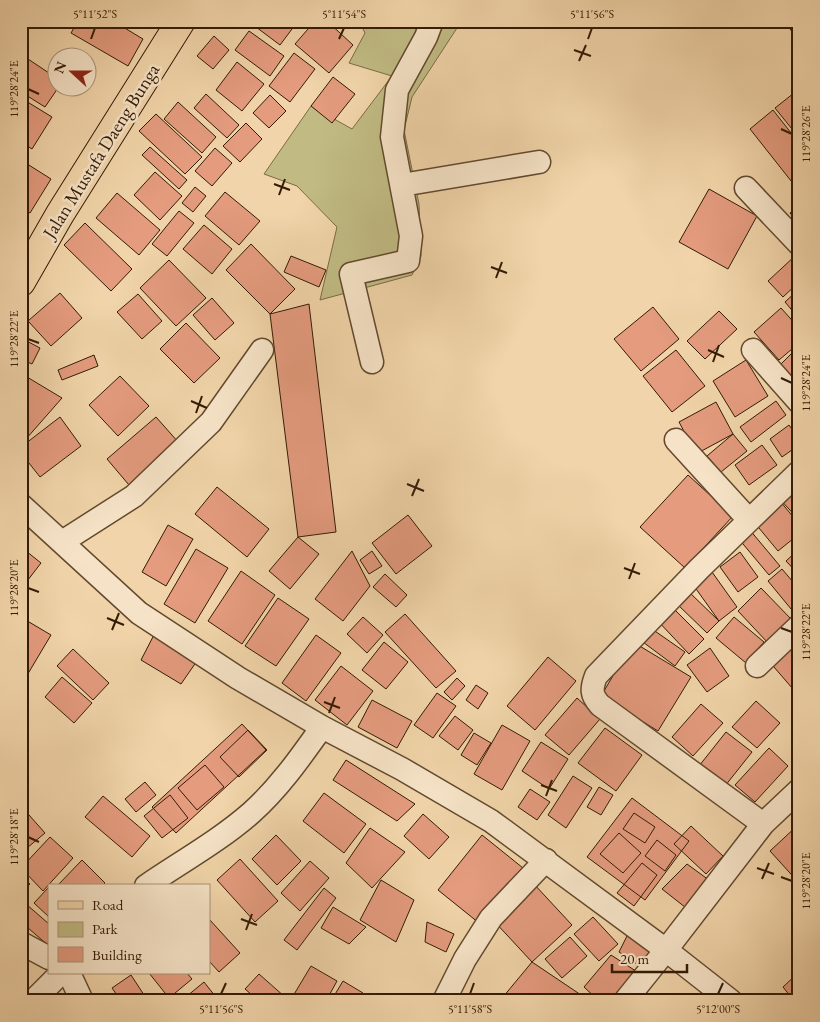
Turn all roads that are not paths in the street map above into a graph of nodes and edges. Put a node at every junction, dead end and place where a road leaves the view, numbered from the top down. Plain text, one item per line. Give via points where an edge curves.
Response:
1 (181, 21) edge
2 (432, 21) edge
3 (539, 162) dead end
4 (402, 185) junction
5 (746, 188) dead end
6 (799, 244) edge
7 (21, 282) edge
8 (262, 350) dead end
9 (753, 350) dead end
10 (372, 362) dead end
11 (799, 402) edge
12 (676, 440) dead end
13 (799, 472) edge
14 (21, 505) edge
15 (749, 520) junction
16 (62, 542) junction
17 (799, 626) edge
18 (757, 666) dead end
19 (322, 727) junction
20 (799, 790) edge
21 (763, 824) junction
22 (546, 860) junction
23 (149, 884) edge
24 (21, 943) edge
25 (666, 950) junction
26 (48, 957) edge
27 (60, 974) edge
28 (69, 974) edge
29 (33, 1001) edge
30 (82, 1001) edge
31 (444, 1001) edge
32 (625, 1001) edge
33 (731, 1001) edge

1 - 7 main road, Jalan Mustafa Daeng Bunga
2 - 4 street via 397,90 392,138
3 - 4 street
4 - 10 street via 411,236 408,261 351,274
5 - 6 street
8 - 16 street via 204,429 134,496
9 - 11 street
12 - 15 street
13 - 15 street
14 - 16 street
15 - 21 street via 596,676 592,689 600,705
16 - 19 street via 139,613 238,678
17 - 18 street
19 - 22 street via 491,821
19 - 23 street via 288,774 252,812 224,835
20 - 21 street
21 - 25 street
22 - 25 street
22 - 31 street via 491,918
24 - 26 street
25 - 32 street
25 - 33 street
27 - 29 street
28 - 30 street

